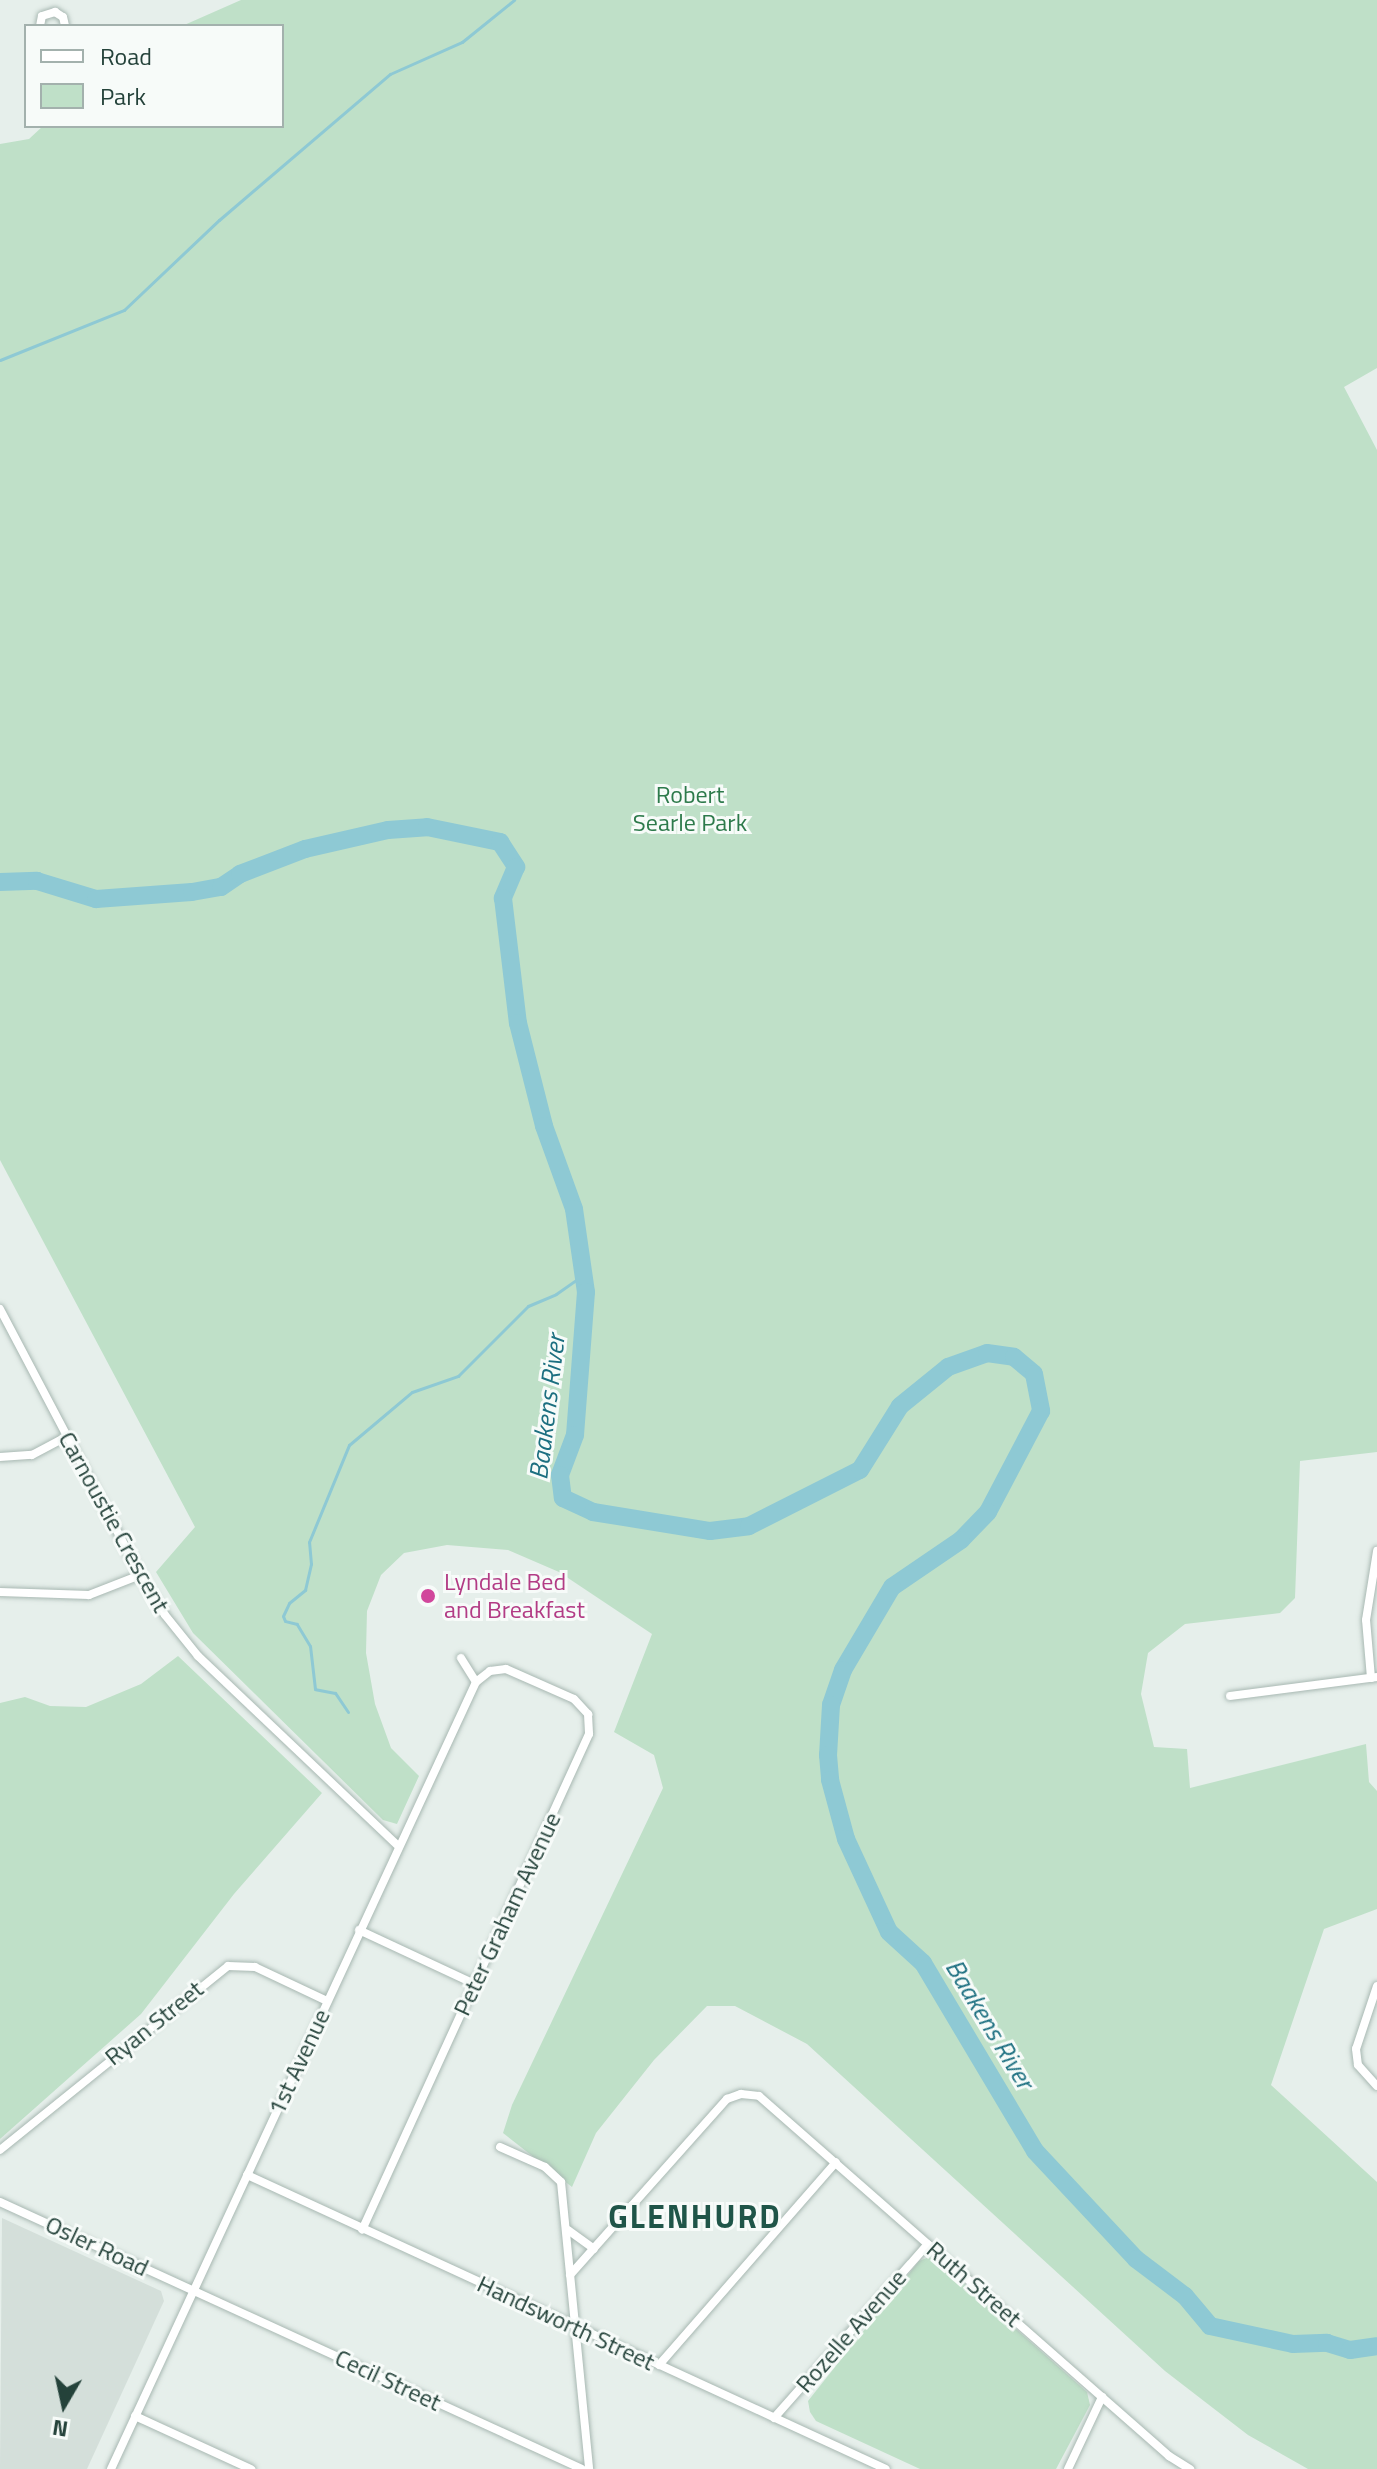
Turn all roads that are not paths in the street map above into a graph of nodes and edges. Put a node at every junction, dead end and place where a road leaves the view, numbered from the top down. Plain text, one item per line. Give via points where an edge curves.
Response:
1 (58, 0) edge
2 (55, 12) junction
3 (40, 24) edge
4 (65, 24) edge
5 (0, 1309) edge
6 (67, 1436) junction
7 (0, 1457) edge
8 (1377, 1551) edge
9 (140, 1575) junction
10 (0, 1592) edge
11 (461, 1658) dead end
12 (1374, 1677) edge
13 (476, 1682) junction
14 (1230, 1696) dead end
15 (397, 1845) junction
16 (359, 1930) junction
17 (475, 1984) junction
18 (1377, 1986) edge
19 (327, 2001) junction
20 (1377, 2086) edge
21 (500, 2147) dead end
22 (0, 2150) edge
23 (836, 2162) junction
24 (247, 2175) junction
25 (0, 2202) edge
26 (362, 2230) junction
27 (568, 2230) junction
28 (928, 2244) junction
29 (594, 2249) junction
30 (570, 2275) junction
31 (193, 2291) junction
32 (576, 2328) junction
33 (659, 2365) junction
34 (1102, 2397) junction
35 (135, 2416) junction
36 (774, 2418) junction
37 (111, 2469) edge
38 (251, 2469) edge
39 (582, 2469) edge
40 (589, 2469) edge
41 (886, 2469) edge
42 (1068, 2469) edge
43 (1190, 2469) edge

1 - 2 street
2 - 3 street via 42,16
2 - 4 street
5 - 6 street, Carnoustie Crescent
6 - 7 street via 32,1455
6 - 9 street, Carnoustie Crescent
8 - 12 street via 1366,1620
9 - 10 street via 89,1595
9 - 15 street, Carnoustie Crescent via 198,1656
11 - 13 street
12 - 14 street
13 - 15 street, 1st Avenue
13 - 17 street, Peter Graham Avenue via 490,1671 512,1671 574,1699 588,1714 590,1725
15 - 16 street, 1st Avenue
16 - 17 street
16 - 19 street, 1st Avenue
17 - 26 street, Peter Graham Avenue
18 - 20 street via 1356,2049 1358,2065
19 - 22 street, Ryan Street via 255,1967 228,1966
19 - 24 street, 1st Avenue
21 - 27 street via 545,2167 560,2180
23 - 28 street, Ruth Street
23 - 29 street, Ruth Street via 759,2096 727,2099
23 - 33 street
24 - 26 street, Handsworth Street
24 - 31 street, 1st Avenue
25 - 31 street, Osler Road
26 - 32 street, Handsworth Street
27 - 29 street
27 - 30 street
28 - 34 street, Ruth Street
28 - 36 street, Rozelle Avenue
29 - 30 street
30 - 32 street
31 - 35 street, 1st Avenue
31 - 39 street, Cecil Street
32 - 33 street, Handsworth Street
32 - 40 street
33 - 36 street, Handsworth Street
34 - 42 street
34 - 43 street, Ruth Street
35 - 37 street, 1st Avenue
35 - 38 street
36 - 41 street, Handsworth Street

